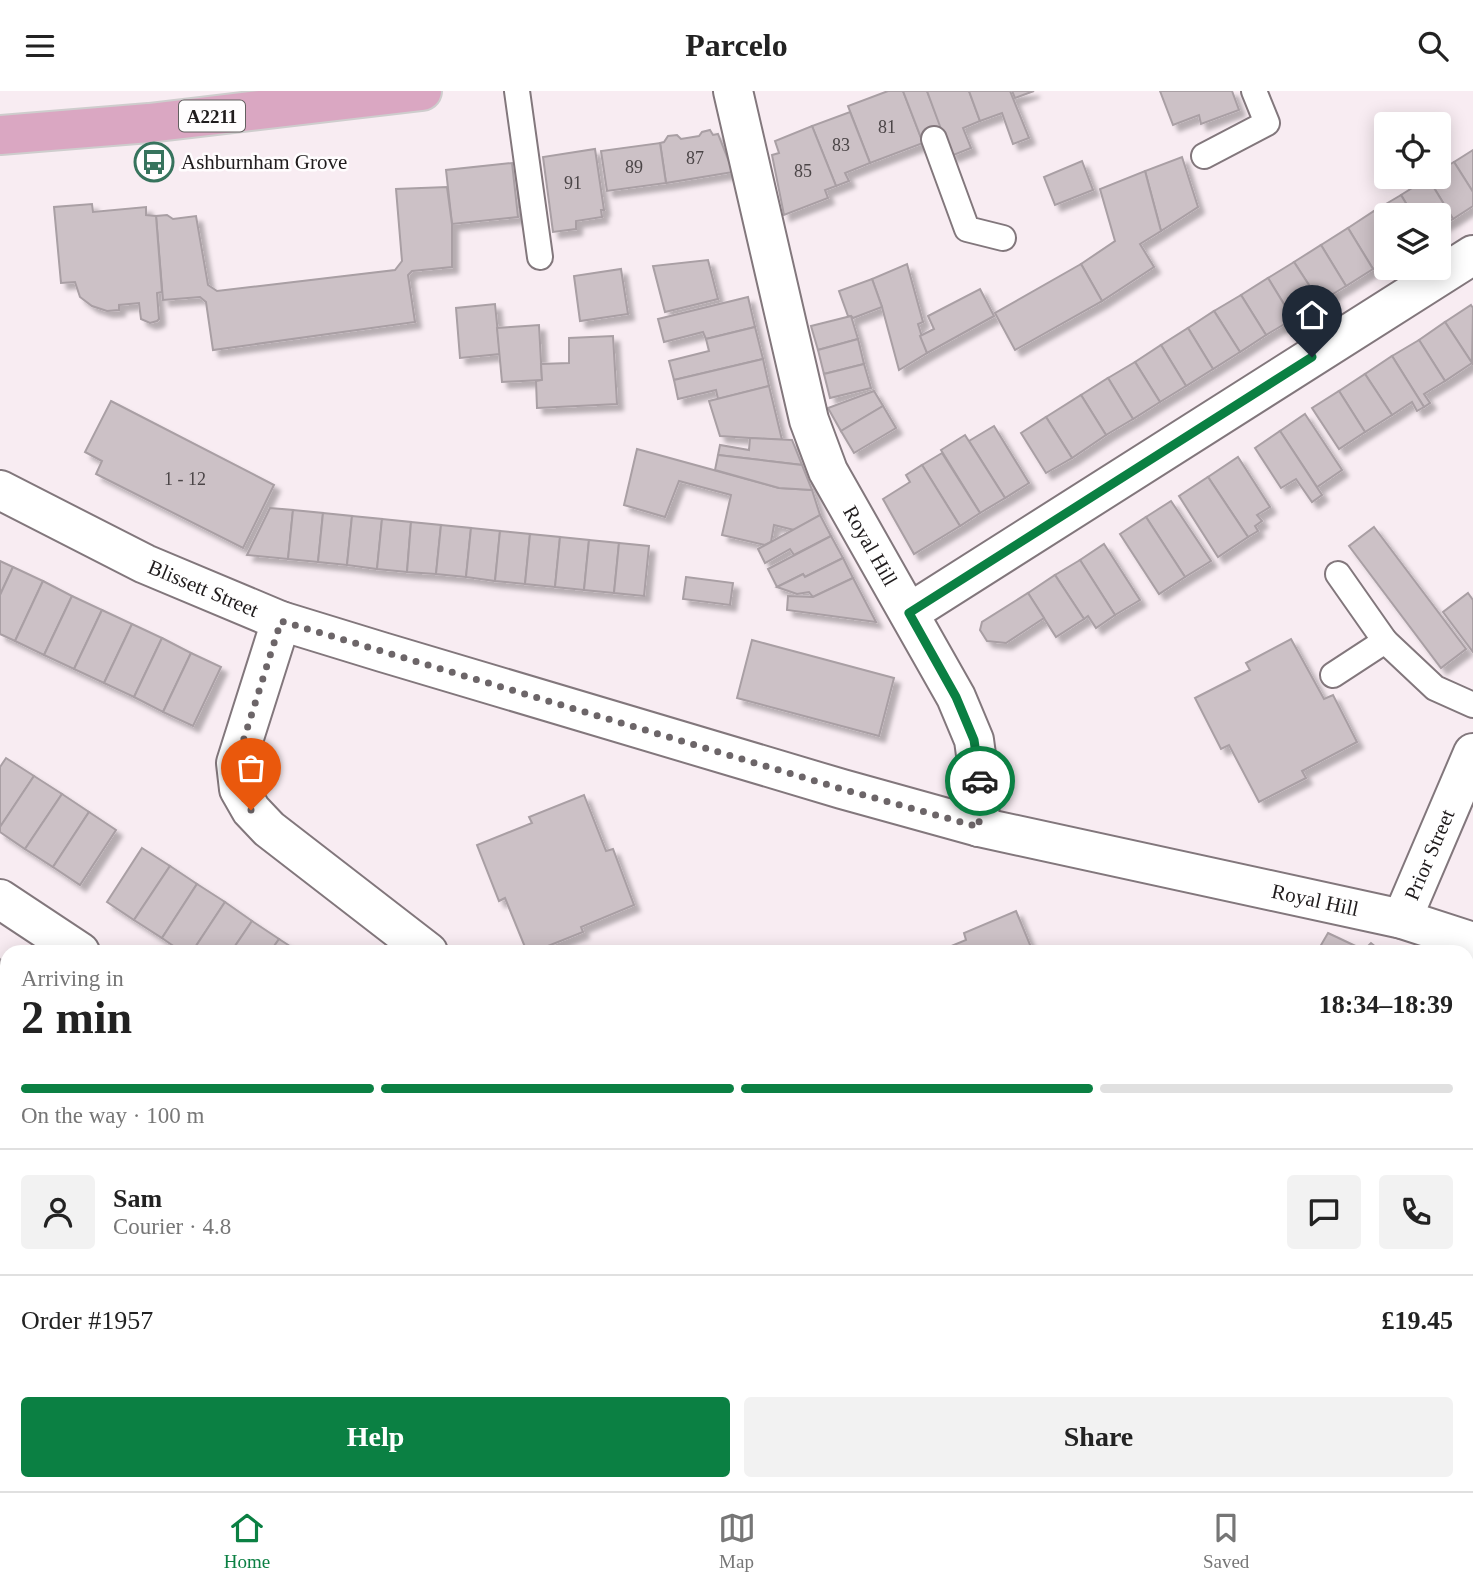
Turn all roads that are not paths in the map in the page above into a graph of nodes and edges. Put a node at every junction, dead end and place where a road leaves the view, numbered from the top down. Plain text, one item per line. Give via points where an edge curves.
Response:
1 (422, 91) edge
2 (517, 91) edge
3 (733, 91) edge
4 (1254, 91) edge
5 (0, 135) edge
6 (934, 139) dead end
7 (1205, 156) dead end
8 (1003, 238) dead end
9 (1473, 255) edge
10 (540, 257) dead end
11 (0, 490) edge
12 (1338, 574) dead end
13 (909, 613) junction
14 (281, 621) junction
15 (1385, 641) junction
16 (1334, 674) dead end
17 (1473, 705) edge
18 (1472, 759) edge
19 (979, 827) junction
20 (0, 899) edge
21 (1402, 919) junction
22 (69, 945) edge
23 (419, 945) edge
24 (1465, 945) edge

1 - 5 main road, A2211 via 149,123
2 - 10 lane
3 - 13 street, Royal Hill via 808,420 828,471
4 - 7 lane via 1267,123
6 - 8 lane via 967,229
9 - 13 street
11 - 14 street, Blissett Street via 145,564
12 - 15 lane
13 - 19 street, Royal Hill via 956,697 974,740
14 - 19 street, Blissett Street
14 - 23 street via 236,764 239,789 269,829
15 - 16 lane
15 - 17 lane via 1435,688
18 - 21 street, Prior Street
19 - 21 street, Royal Hill
20 - 22 street
21 - 24 street, Royal Hill

